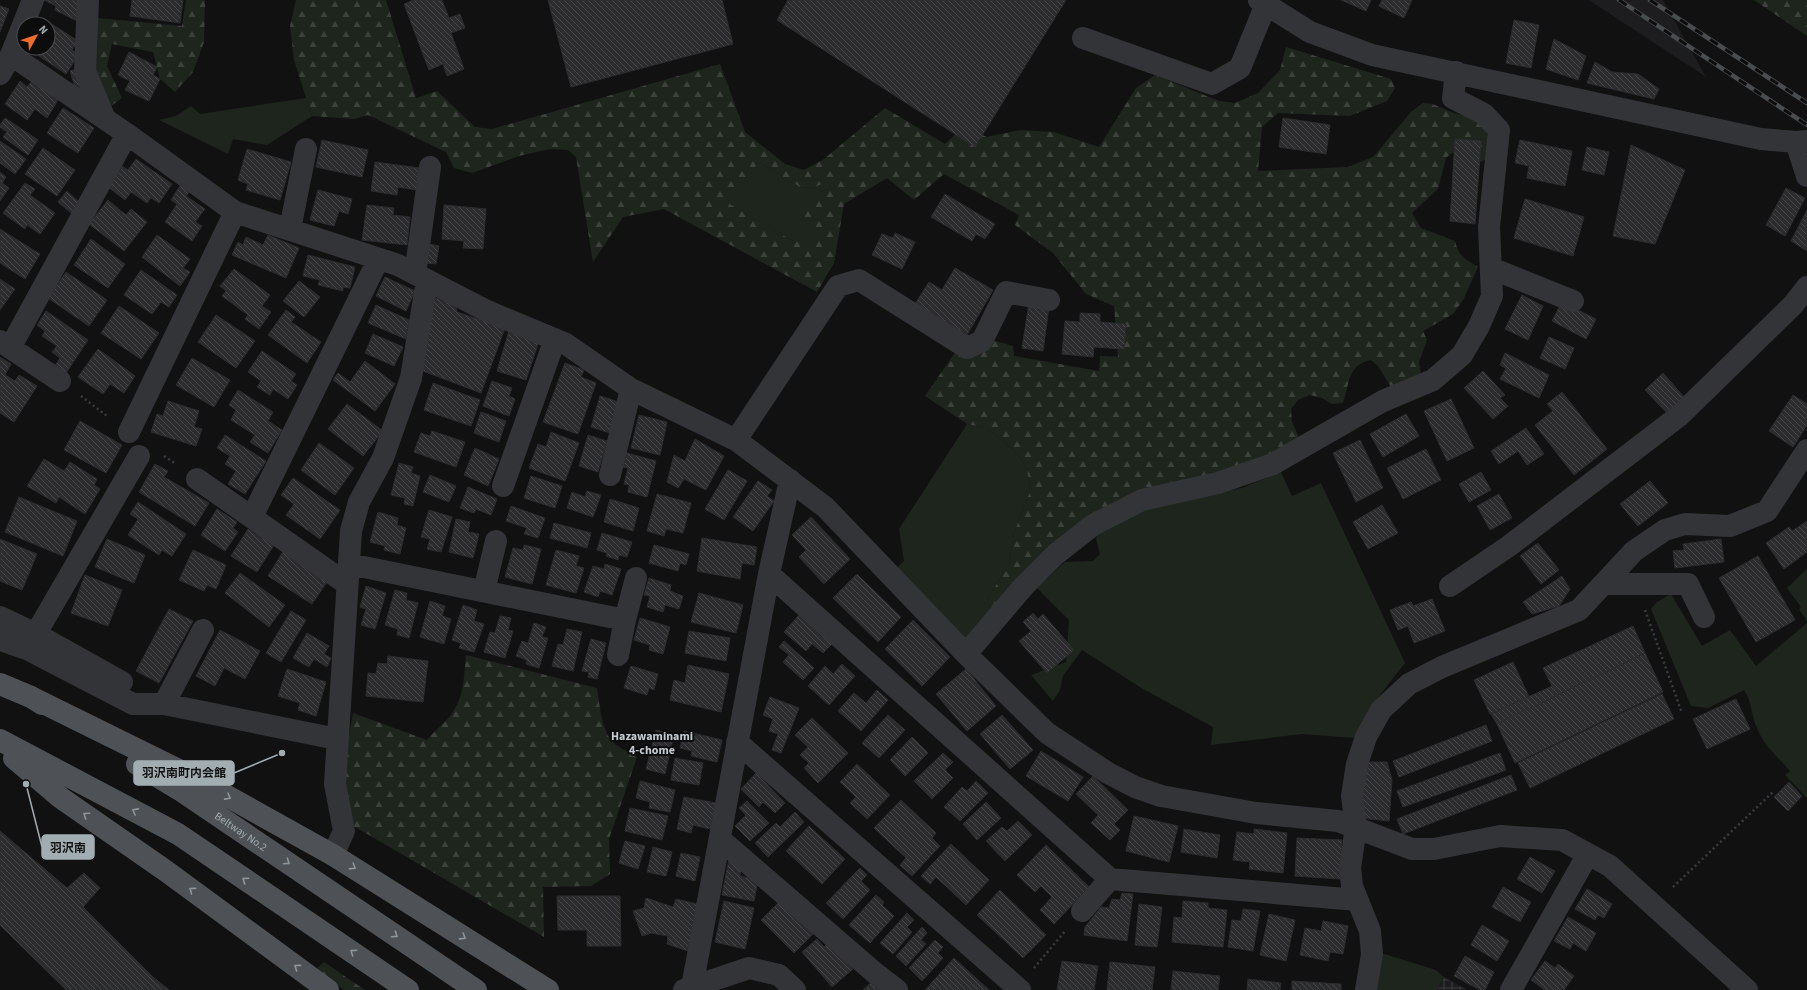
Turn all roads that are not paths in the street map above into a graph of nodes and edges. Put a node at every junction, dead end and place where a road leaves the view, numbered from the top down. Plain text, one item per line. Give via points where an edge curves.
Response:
1 (88, 0) edge
2 (31, 1) edge
3 (1263, 2) edge
4 (1083, 38) dead end
5 (11, 55) junction
6 (1456, 72) junction
7 (0, 74) edge
8 (105, 119) junction
9 (126, 134) junction
10 (1802, 142) edge
11 (306, 149) dead end
12 (430, 167) dead end
13 (1807, 176) edge
14 (235, 212) junction
15 (290, 229) junction
16 (378, 260) junction
17 (1491, 268) junction
18 (421, 277) junction
19 (1807, 287) edge
20 (1049, 300) dead end
21 (1573, 301) dead end
22 (555, 339) junction
23 (5, 345) edge
24 (60, 381) road end
25 (631, 389) junction
26 (736, 440) junction
27 (1807, 450) edge
28 (610, 475) dead end
29 (198, 479) road end
30 (790, 480) junction
31 (502, 486) dead end
32 (252, 517) junction
33 (496, 541) dead end
34 (348, 574) junction
35 (769, 574) junction
36 (636, 578) dead end
37 (1603, 584) junction
38 (1450, 586) dead end
39 (484, 591) junction
40 (0, 617) edge
41 (1704, 617) dead end
42 (624, 620) junction
43 (203, 630) dead end
44 (0, 640) edge
45 (32, 641) junction
46 (966, 654) junction
47 (618, 655) dead end
48 (0, 684) edge
49 (30, 697) junction
50 (155, 704) junction
51 (337, 739) junction
52 (0, 740) edge
53 (737, 742) junction
54 (0, 746) edge
55 (1356, 827) junction
56 (720, 838) junction
57 (1588, 854) junction
58 (333, 855) junction
59 (1110, 879) junction
60 (1357, 900) junction
61 (1082, 911) road end
62 (1020, 986) edge
63 (688, 989) edge
64 (328, 990) edge
65 (408, 990) edge
66 (476, 990) edge
67 (548, 990) edge
68 (795, 990) edge
69 (897, 990) edge
70 (1366, 990) edge
71 (1511, 990) edge
72 (1747, 990) edge

1 - 8 street via 85,71
2 - 5 street
3 - 4 street via 1240,68 1212,84
3 - 6 street via 1310,32 1372,55
5 - 7 street
5 - 8 street
6 - 10 street via 1761,139
6 - 17 street via 1454,98 1484,114 1499,130 1489,227
8 - 9 street
9 - 14 street
9 - 23 street
10 - 13 street
11 - 15 street
12 - 18 street
14 - 15 street
14 - 45 street via 135,440
15 - 16 street
16 - 18 street via 398,265
16 - 32 street
17 - 21 street
17 - 46 street via 1492,296 1479,326 1462,355 1433,380 1383,401 1273,464 1218,483 1142,500 1093,525 1056,554 1024,586
18 - 22 street via 487,311
18 - 34 street via 411,378 383,458 359,502 351,531
19 - 38 street via 1792,305 1679,416 1509,546
20 - 26 street via 1006,292 982,341 967,348 859,280 838,286
22 - 25 street
22 - 31 street
23 - 24 street
25 - 26 street
25 - 28 street
26 - 30 street
27 - 37 street via 1767,511 1730,526 1685,524 1665,530 1634,551
29 - 32 street
30 - 35 street
30 - 46 street via 825,507
32 - 34 street
33 - 39 street
34 - 39 street
34 - 51 street
35 - 53 street
35 - 59 street
36 - 42 street
37 - 41 street via 1688,584
37 - 55 street via 1579,610 1442,667 1409,684 1381,710 1366,737 1357,764 1352,796
39 - 42 street
40 - 45 street
42 - 47 street
43 - 50 street
44 - 45 street
45 - 50 street via 144,694
46 - 55 street via 1047,733 1108,773 1135,787 1191,802 1256,813 1338,822
48 - 49 main road, Beltway No.2
49 -> 58 main road via 191,776
49 -> 66 main road, Beltway No.2 via 180,790
50 - 51 street
51 - 58 street via 335,784 344,831
65 -> 52 main road via 178,834
53 - 56 street
53 - 62 street
64 -> 54 main road via 173,876 61,798
55 - 57 street via 1412,849 1434,849 1500,836 1562,840
55 - 60 street via 1350,868
56 - 63 street
56 - 69 street via 875,974
57 - 71 street
57 - 72 street via 1610,866
58 -> 67 main road
59 - 60 street
59 - 61 street
60 - 70 street via 1370,931 1372,954
63 - 68 street via 749,968 779,975

